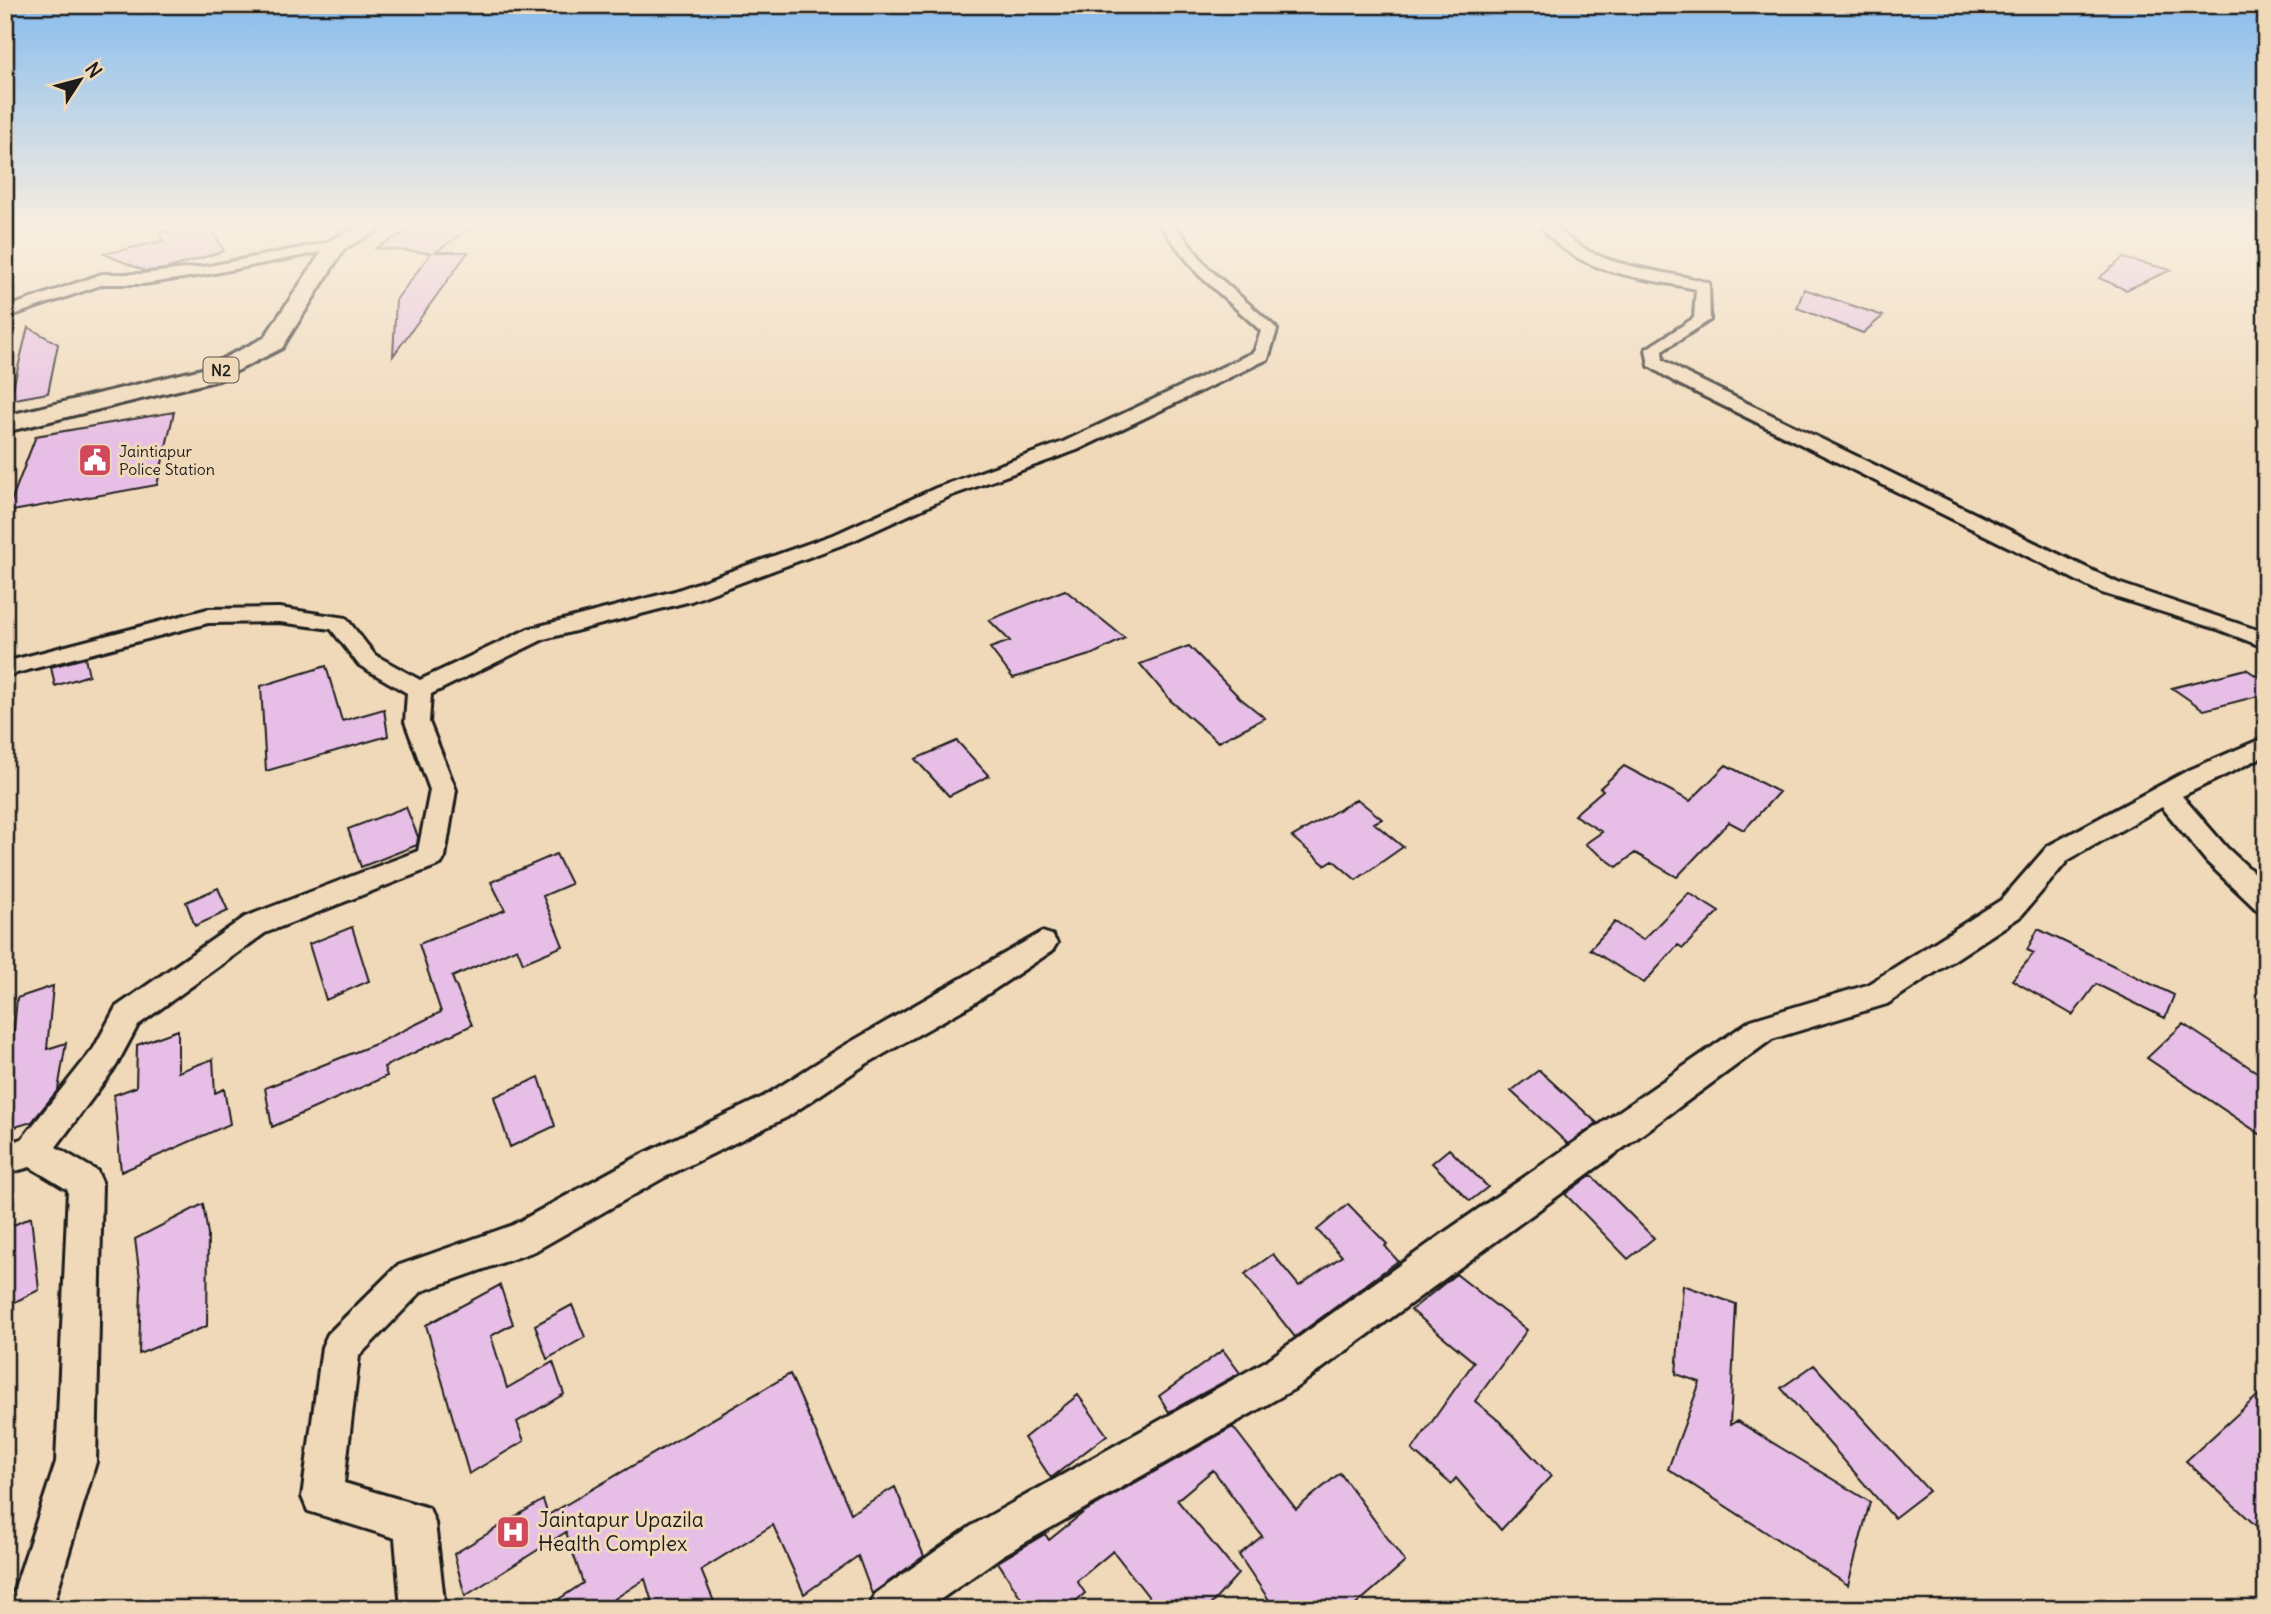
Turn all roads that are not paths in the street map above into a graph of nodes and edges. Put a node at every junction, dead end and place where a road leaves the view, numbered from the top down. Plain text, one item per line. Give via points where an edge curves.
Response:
1 (44, 299) edge
2 (301, 299) edge
3 (1235, 299) edge
4 (1703, 299) edge
5 (5, 313) edge
6 (5, 424) edge
7 (2266, 642) edge
8 (5, 669) edge
9 (419, 690) junction
10 (2266, 745) edge
11 (2165, 794) junction
12 (2266, 901) edge
13 (1042, 943) dead end
14 (19, 1155) edge
15 (30, 1609) edge
16 (422, 1609) edge
17 (890, 1609) edge

1 - 5 street
2 - 6 highway, N2 via 273,343 210,375
3 - 9 street via 1269,330 1262,355 1070,446 943,492 845,537 683,596 536,634
4 - 7 street via 1702,320 1654,349 1655,362 2110,588
8 - 9 street via 208,616 279,615 338,623 367,660
9 - 14 street via 417,722 443,790 431,857 255,925 127,1016 105,1057
10 - 11 street
11 - 12 street via 2217,855
11 - 17 street via 2058,853 2011,908 1876,995 1762,1030 1280,1375 988,1540
13 - 16 street via 775,1107 653,1166 522,1239 410,1278 341,1347 322,1497 414,1523
14 - 15 street via 86,1182 76,1462

